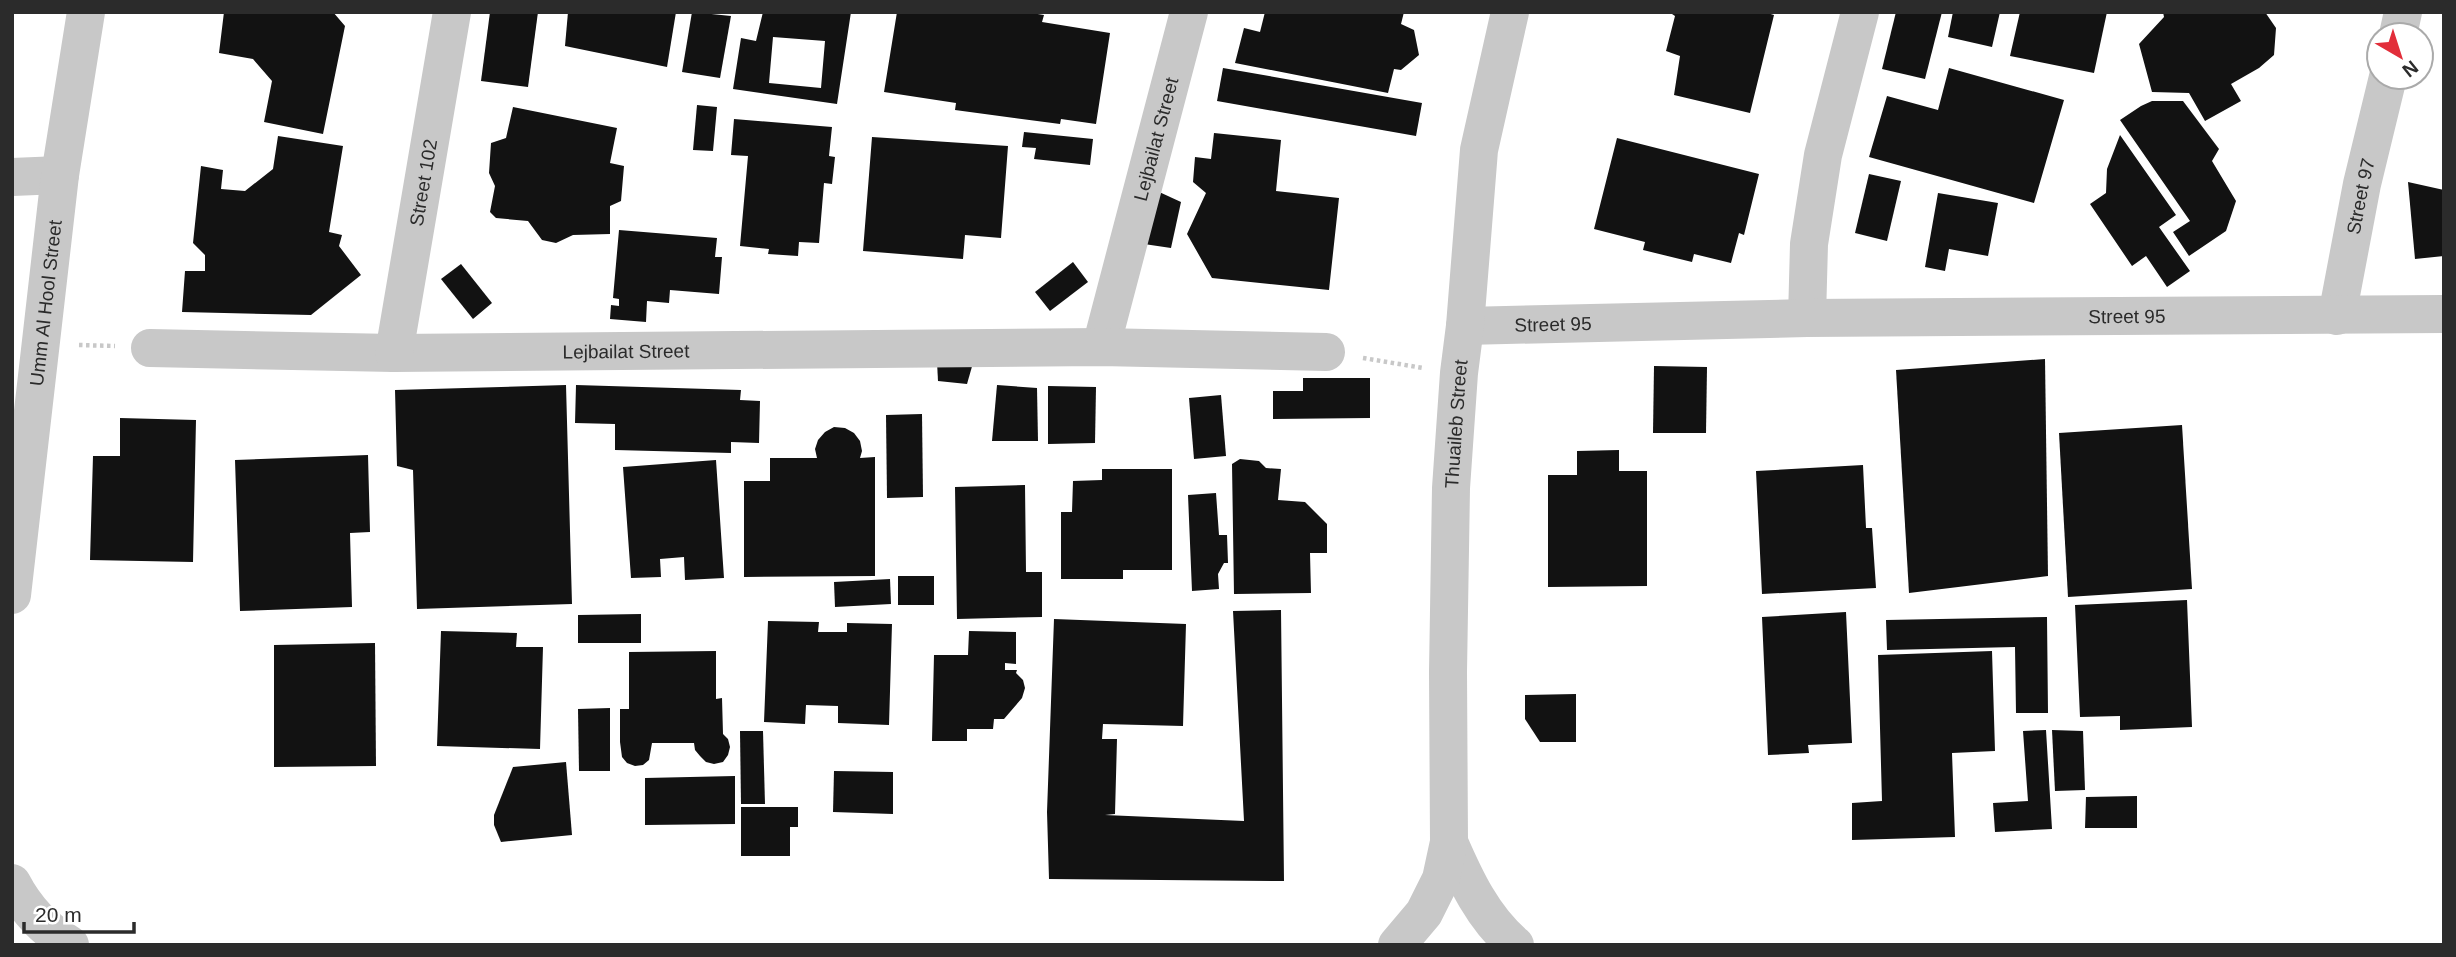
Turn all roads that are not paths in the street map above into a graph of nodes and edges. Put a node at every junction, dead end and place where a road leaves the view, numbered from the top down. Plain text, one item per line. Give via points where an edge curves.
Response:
1 (86, 12) edge
2 (452, 12) edge
3 (1189, 12) edge
4 (1510, 12) edge
5 (1860, 12) edge
6 (2385, 91) edge
7 (60, 175) junction
8 (12, 177) edge
9 (2444, 313) edge
10 (2337, 316) junction
11 (1807, 318) junction
12 (1465, 326) junction
13 (1101, 347) junction
14 (150, 348) road end
15 (1326, 352) road end
16 (394, 354) junction
17 (12, 595) edge
18 (1449, 842) junction
19 (12, 883) edge
20 (70, 945) edge
21 (1397, 945) edge
22 (1515, 945) edge

1 - 7 street, Umm Al Hool Street
2 - 16 street, Street 102
3 - 13 street, Lejbailat Street
4 - 12 street, Thuaileb Street via 1479,150
5 - 11 street via 1823,155 1809,244
6 - 10 street, Street 97
7 - 8 street
7 - 17 street, Umm Al Hool Street
9 - 10 street, Street 95
10 - 11 street, Street 95
11 - 12 street, Street 95
12 - 18 street, Thuaileb Street via 1451,488
13 - 15 street, Lejbailat Street
13 - 16 street, Lejbailat Street
14 - 16 street, Lejbailat Street
18 - 21 street, Thuaileb Street via 1441,879 1424,913
18 - 22 street, Thuaileb Street via 1484,911
19 - 20 street via 47,931

